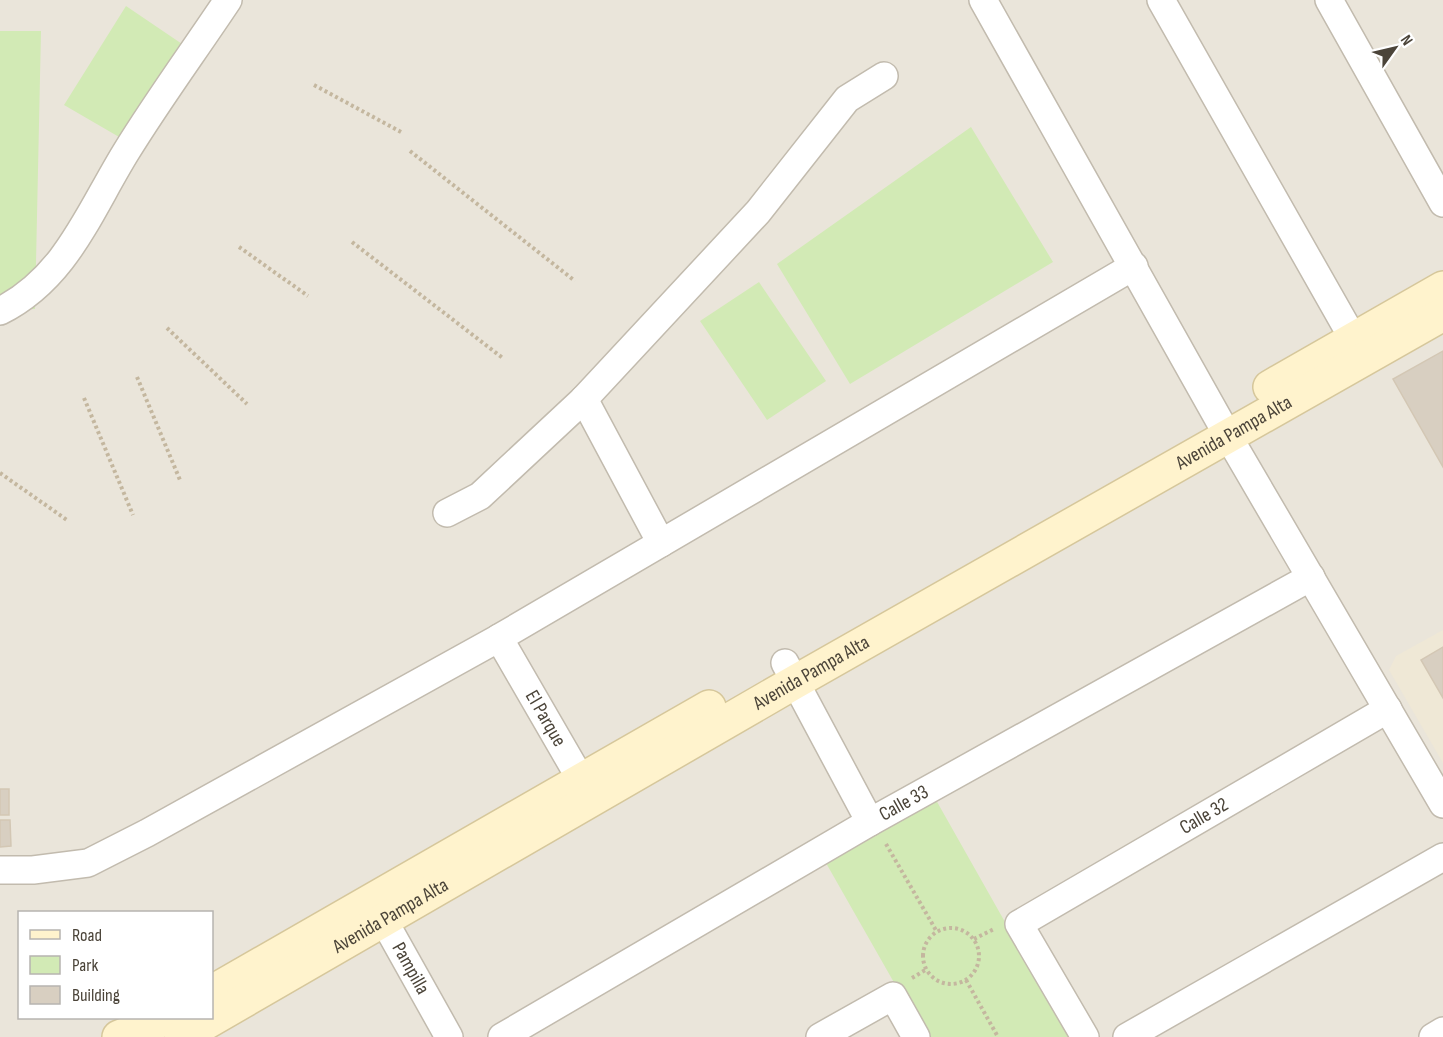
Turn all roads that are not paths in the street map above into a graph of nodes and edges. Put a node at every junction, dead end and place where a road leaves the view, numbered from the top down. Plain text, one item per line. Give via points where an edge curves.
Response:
1 (228, 0) edge
2 (983, 0) edge
3 (1161, 0) edge
4 (1329, 0) edge
5 (884, 76) dead end
6 (1443, 203) edge
7 (1134, 266) junction
8 (1443, 288) edge
9 (0, 311) edge
10 (1443, 314) edge
11 (1359, 349) junction
12 (584, 399) junction
13 (1223, 427) junction
14 (447, 513) dead end
15 (661, 543) junction
16 (1311, 577) junction
17 (499, 638) junction
18 (790, 673) junction
19 (1388, 709) junction
20 (587, 790) junction
21 (1443, 804) edge
22 (870, 822) junction
23 (1443, 857) edge
24 (0, 870) edge
25 (378, 910) junction
26 (213, 992) edge
27 (213, 1016) edge
28 (162, 1019) edge
29 (209, 1019) edge
30 (1443, 1031) edge
31 (119, 1037) edge
32 (181, 1037) edge
33 (449, 1037) edge
34 (502, 1037) edge
35 (820, 1037) edge
36 (916, 1037) edge
37 (1085, 1037) edge
38 (1127, 1037) edge
39 (1433, 1037) edge

1 - 9 street via 126,152 66,255 46,279 20,301
2 - 7 street
3 - 11 street
4 - 6 street
5 - 12 street via 848,99 758,212
7 - 13 street
7 - 15 street
8 - 11 street, Avenida Pampa Alta
10 - 11 street, Avenida Pampa Alta
11 - 13 street, Avenida Pampa Alta
12 - 14 street via 480,496
12 - 15 street
13 - 16 street
13 - 18 street, Avenida Pampa Alta
15 - 17 street
16 - 19 street
16 - 22 street, Calle 33
17 - 20 street, El Parque
17 - 24 street via 88,863
18 - 20 street, Avenida Pampa Alta
18 - 22 street
19 - 21 street
19 - 37 street, Calle 32 via 1019,924
20 - 25 street, Avenida Pampa Alta
22 - 34 street, Calle 33
23 - 38 street
25 - 26 street, Avenida Pampa Alta
25 - 27 street, Avenida Pampa Alta
25 - 33 street, Pampilla
28 - 31 street
29 - 32 street, Avenida Pampa Alta
30 - 39 street
35 - 36 street via 893,996

